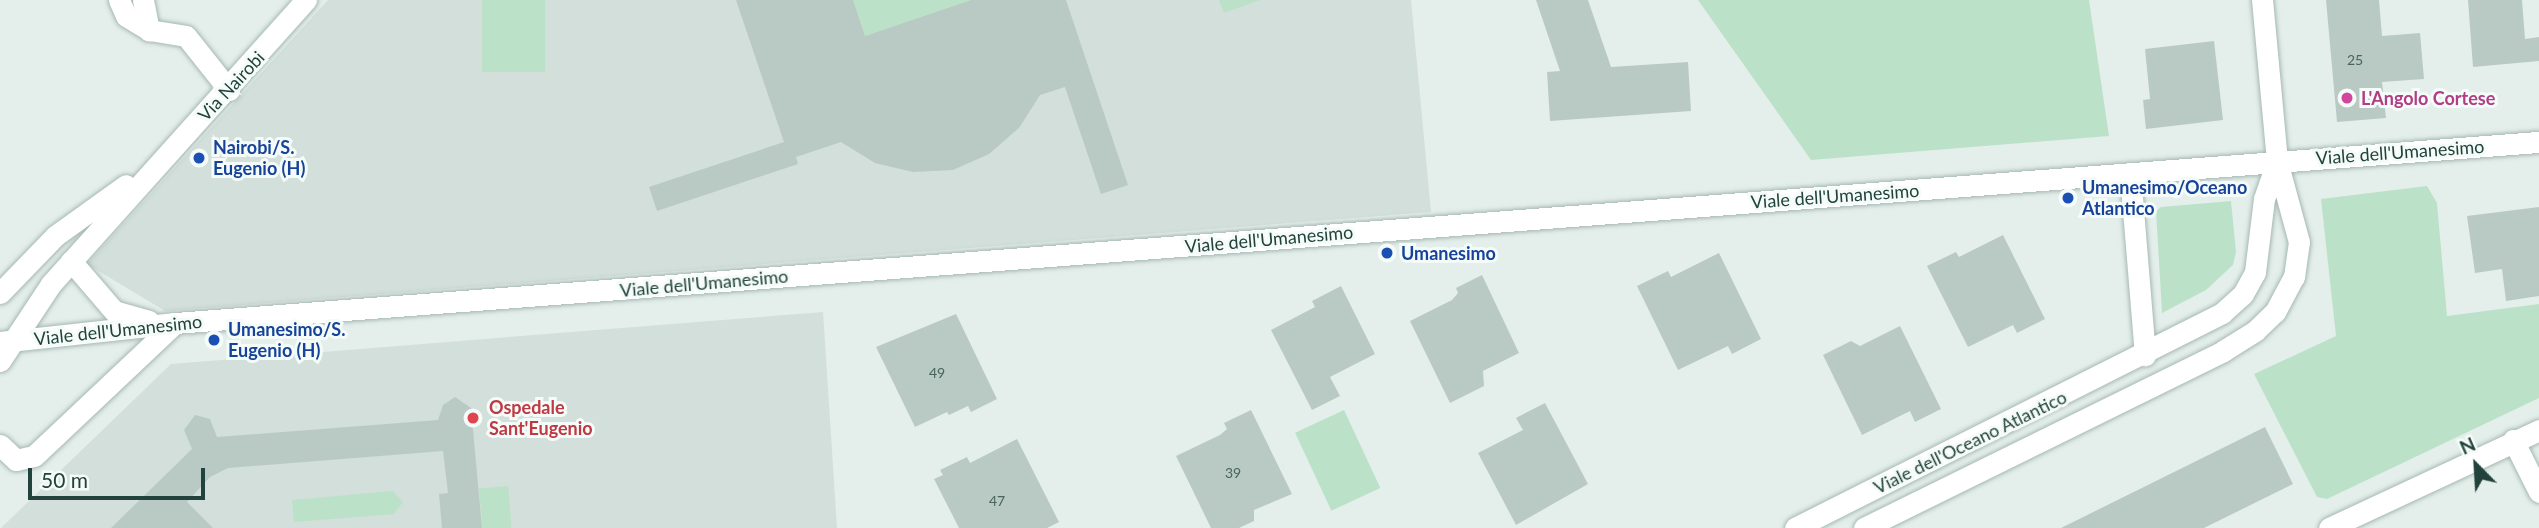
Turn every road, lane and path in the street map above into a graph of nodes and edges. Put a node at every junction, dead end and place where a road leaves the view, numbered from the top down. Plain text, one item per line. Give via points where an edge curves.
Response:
1 (120, 0) edge
2 (143, 0) edge
3 (306, 0) edge
4 (2262, 0) edge
5 (149, 30) junction
6 (229, 90) junction
7 (2539, 142) edge
8 (2277, 160) junction
9 (151, 168) junction
10 (2130, 173) junction
11 (71, 261) junction
12 (0, 293) edge
13 (175, 323) junction
14 (6, 341) edge
15 (2145, 355) junction
16 (0, 361) edge
17 (2539, 430) edge
18 (2513, 440) junction
19 (2, 453) edge
20 (2539, 492) edge
21 (1794, 528) edge
22 (1864, 528) edge
23 (2329, 528) edge

1 - 5 street via 126,16
2 - 5 street
3 - 6 street, Via Nairobi
4 - 8 street
5 - 6 street via 186,36
6 - 9 street, Via Nairobi
7 - 8 street, Viale dell'Umanesimo
8 - 10 street, Viale dell'Umanesimo
8 - 15 street, Viale dell'Oceano Atlantico via 2264,199 2257,265 2243,294 2206,324
8 - 22 street, Viale dell'Oceano Atlantico via 2299,242 2294,277 2285,296 2255,331
9 - 11 street
9 - 12 street via 55,236
10 - 13 street, Viale dell'Umanesimo
10 - 15 street
11 - 13 street via 114,311 135,319
11 - 14 street
13 - 14 street, Viale dell'Umanesimo
13 - 19 street via 34,456 21,461
14 - 16 street
15 - 21 street, Viale dell'Oceano Atlantico
17 - 18 street
18 - 20 street
18 - 23 street

